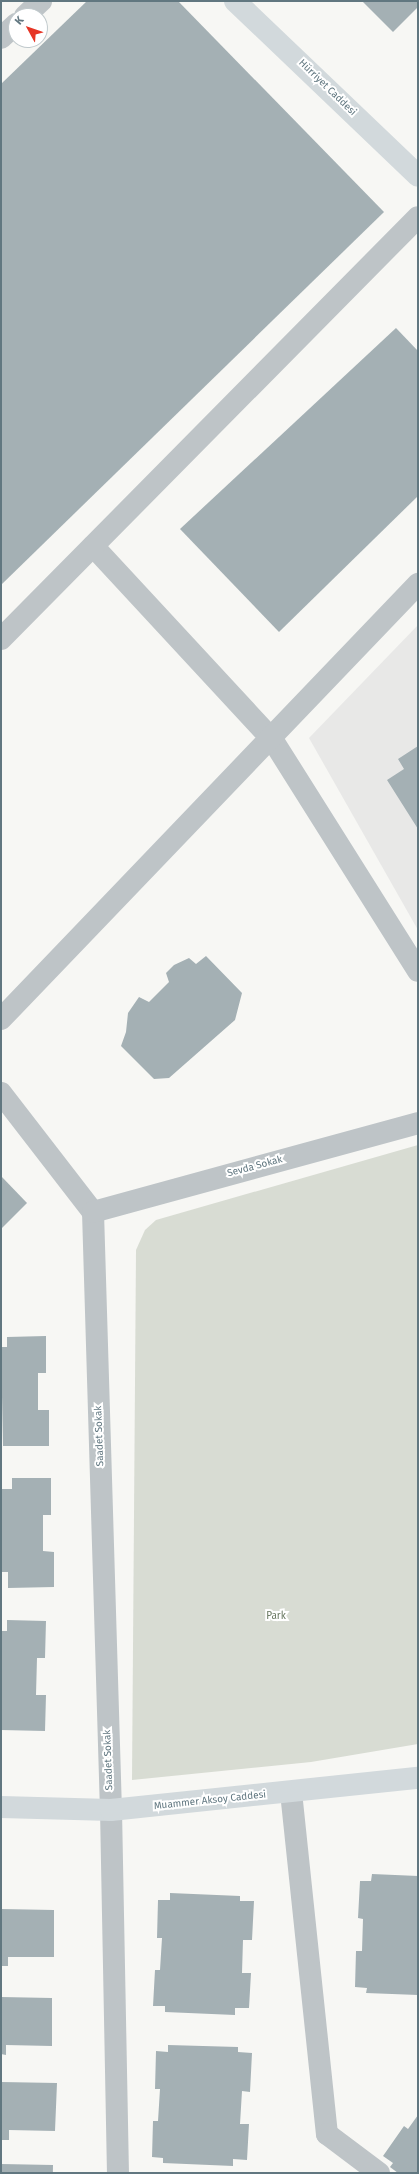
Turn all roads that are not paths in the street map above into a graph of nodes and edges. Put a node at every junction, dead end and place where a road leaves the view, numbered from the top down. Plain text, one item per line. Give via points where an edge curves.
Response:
1 (41, 1) edge
2 (235, 1) edge
3 (34, 8) edge
4 (418, 176) edge
5 (418, 217) edge
6 (93, 546) junction
7 (418, 584) edge
8 (1, 639) edge
9 (272, 739) junction
10 (418, 971) edge
11 (1, 1019) edge
12 (1, 1093) edge
13 (418, 1122) edge
14 (93, 1212) junction
15 (418, 1778) edge
16 (291, 1792) junction
17 (1, 1807) edge
18 (111, 1810) junction
19 (118, 2173) edge
20 (379, 2173) edge

1 - 3 street
2 - 4 main road, Hürriyet Caddesi
5 - 6 street
6 - 8 street
6 - 9 street
7 - 9 street
9 - 10 street
9 - 11 street
12 - 14 street
13 - 14 street, Sevda Sokak
14 - 18 street, Saadet Sokak
15 - 16 main road, Muammer Aksoy Caddesi
16 - 18 main road, Muammer Aksoy Caddesi
16 - 20 street via 327,2134
17 - 18 main road, Muammer Aksoy Caddesi
18 - 19 street, Saadet Sokak

